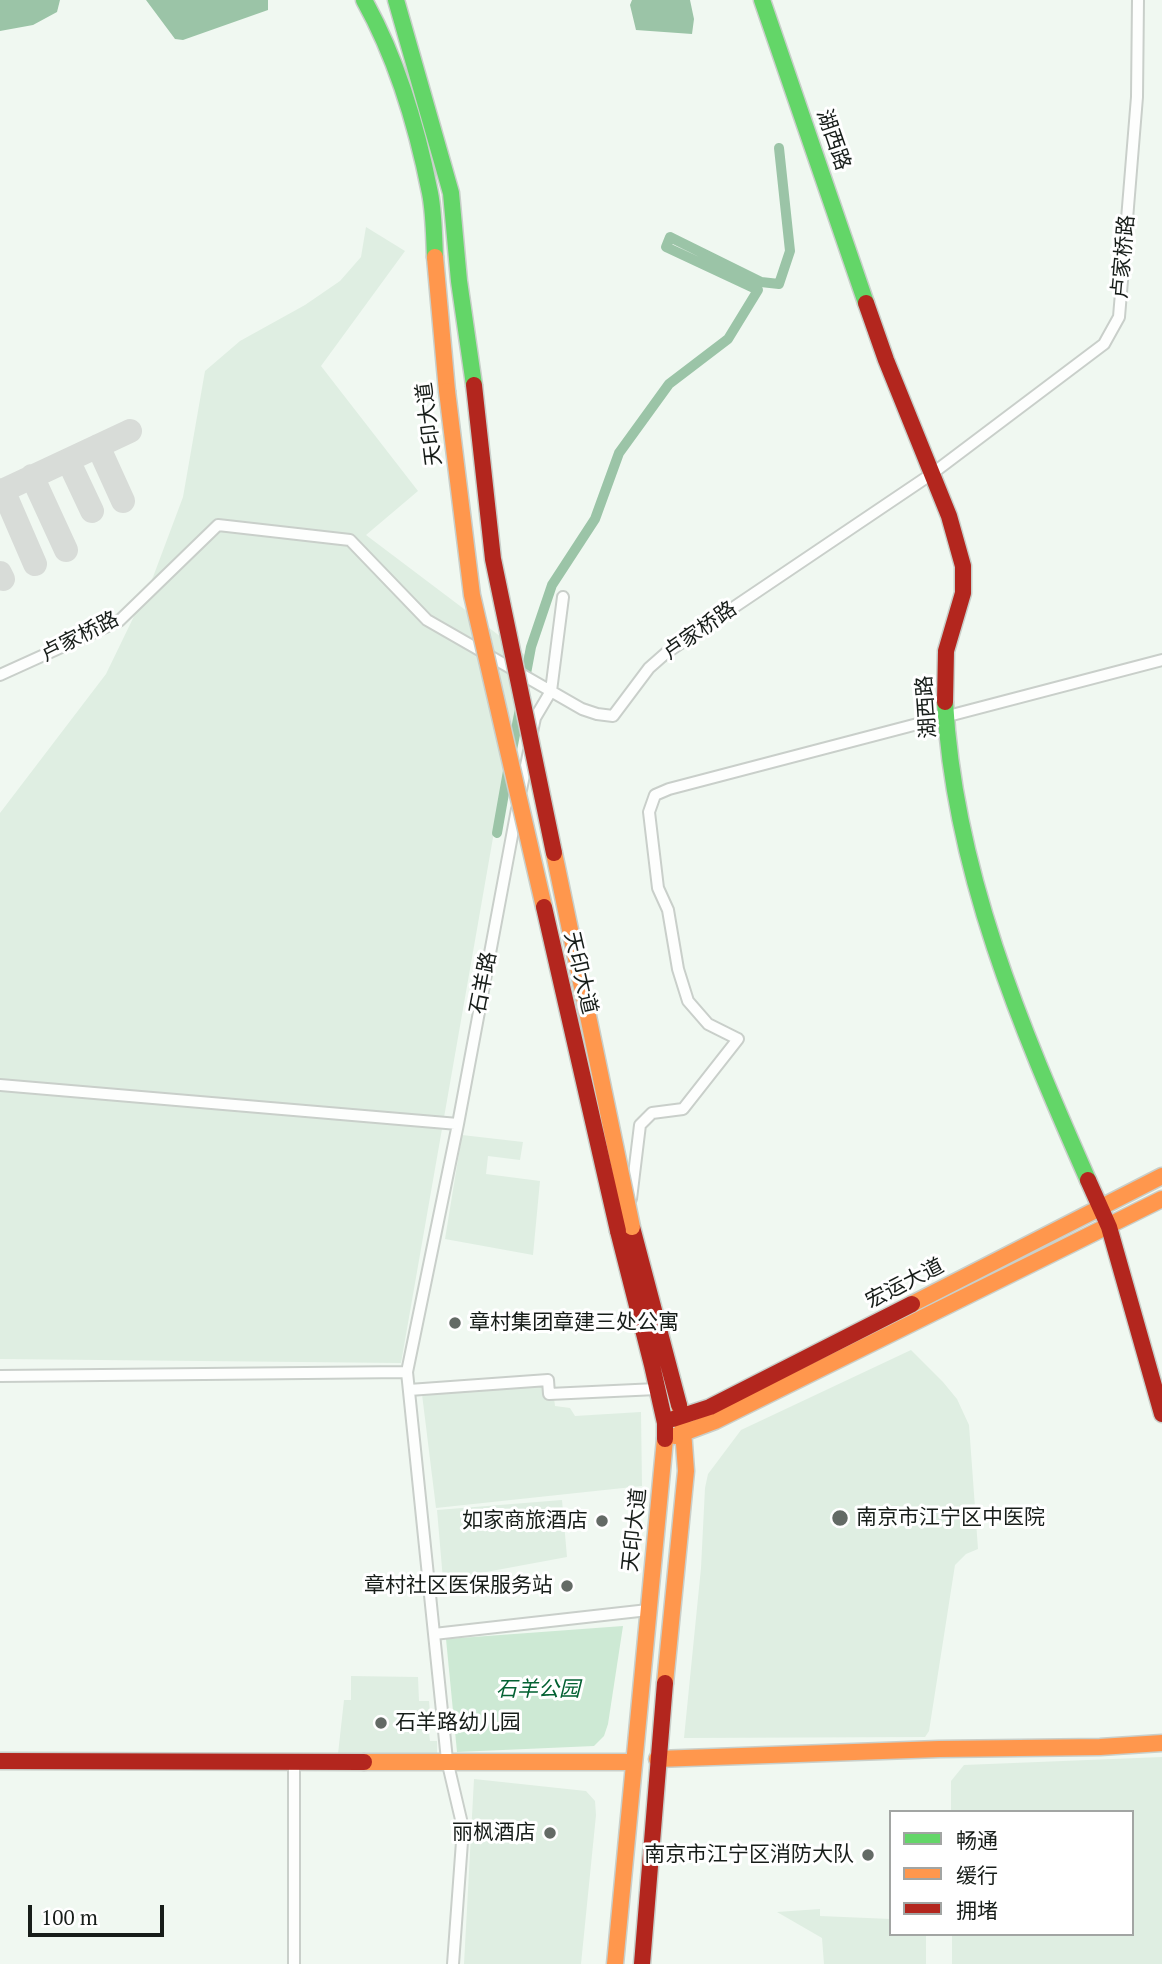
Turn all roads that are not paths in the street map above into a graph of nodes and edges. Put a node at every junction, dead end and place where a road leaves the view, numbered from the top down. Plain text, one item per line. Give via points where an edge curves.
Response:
1 (364, 0) edge
2 (396, 0) edge
3 (762, 0) edge
4 (1138, 0) edge
5 (933, 474) junction
6 (563, 597) dead end
7 (1162, 660) edge
8 (0, 675) edge
9 (551, 691) junction
10 (946, 718) junction
11 (0, 1085) edge
12 (458, 1124) junction
13 (1162, 1177) edge
14 (1162, 1199) edge
15 (1101, 1208) junction
16 (1109, 1227) junction
17 (625, 1229) junction
18 (407, 1372) junction
19 (0, 1376) edge
20 (657, 1389) junction
21 (409, 1390) junction
22 (1162, 1414) edge
23 (682, 1416) junction
24 (665, 1431) junction
25 (685, 1433) junction
26 (648, 1609) junction
27 (434, 1634) junction
28 (1162, 1743) edge
29 (657, 1759) junction
30 (447, 1760) junction
31 (0, 1761) edge
32 (294, 1761) junction
33 (633, 1762) junction
34 (294, 1964) edge
35 (453, 1964) edge
36 (615, 1964) edge
37 (642, 1964) edge

1 - 17 main road, 天印大道, bridge via 407,101 430,194 447,391 472,595
2 - 17 main road, 天印大道, bridge via 451,193 494,559
3 - 5 main road, 湖西路 via 886,360
4 - 5 street, 卢家桥路 via 1137,97 1119,317 1113,332 1104,344
5 - 9 street, 卢家桥路 via 666,653 613,716 582,709
5 - 10 main road, 湖西路 via 963,566 963,593 946,651
6 - 9 street, 石羊路
7 - 10 street
8 - 9 street, 卢家桥路 via 119,621 218,525 350,540 427,620
9 - 12 street, 石羊路 via 535,718
10 - 15 main road, 湖西路 via 975,883 1032,1052
10 - 17 street via 655,795 649,812 658,888 668,910 688,1001 708,1024 738,1039 683,1109 652,1113 640,1125
11 - 12 street
12 - 18 street, 石羊路
13 - 15 main road, 宏运大道
14 - 16 main road, 宏运大道
15 - 16 main road, 湖西路
15 - 23 main road, 宏运大道 via 710,1407
16 - 22 main road, 湖西路
16 - 25 main road, 宏运大道
17 - 20 main road, 天印大道
17 - 23 main road, 天印大道
18 - 19 street
18 - 21 street, 石羊路
20 - 21 street via 549,1394 548,1380
20 - 24 main road, 天印大道
21 - 27 street, 石羊路
23 - 24 main road, 宏运大道
23 - 25 main road, 天印大道
24 - 25 main road, 宏运大道
24 - 26 main road, 天印大道
25 - 29 main road, 天印大道
26 - 27 street
26 - 33 main road, 天印大道
27 - 30 street, 石羊路
28 - 29 main road
29 - 37 main road, 天印大道
30 - 32 main road
30 - 33 main road
30 - 35 street, 石羊路 via 463,1828
31 - 32 main road
32 - 34 street
33 - 36 main road, 天印大道

